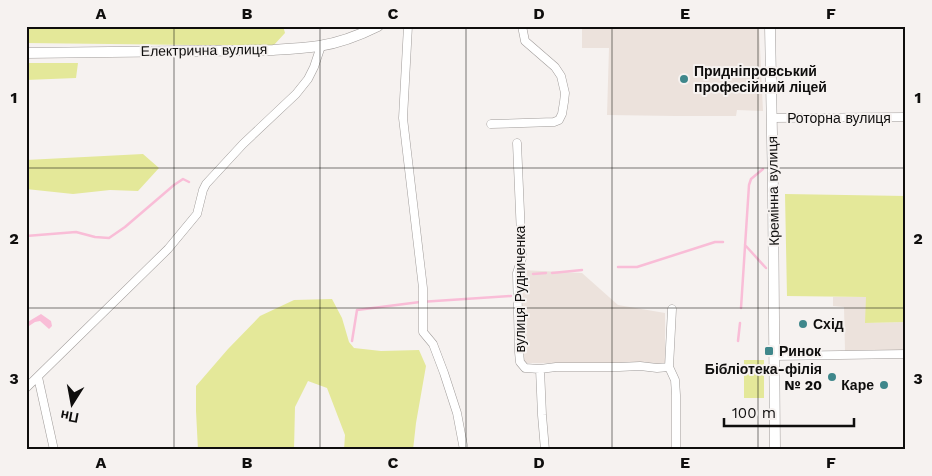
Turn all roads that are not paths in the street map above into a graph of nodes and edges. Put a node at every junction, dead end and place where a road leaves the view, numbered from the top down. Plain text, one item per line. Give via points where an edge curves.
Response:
1 (378, 26) edge
2 (408, 26) edge
3 (522, 26) edge
4 (770, 26) edge
5 (321, 46) junction
6 (26, 53) edge
7 (906, 117) edge
8 (772, 118) junction
9 (491, 124) dead end
10 (517, 143) dead end
11 (672, 310) dead end
12 (906, 354) edge
13 (774, 356) junction
14 (669, 367) junction
15 (540, 369) junction
16 (38, 377) junction
17 (26, 388) edge
18 (54, 450) edge
19 (464, 450) edge
20 (545, 450) edge
21 (676, 450) edge
22 (775, 450) edge

1 - 5 street, Електрична вулиця
2 - 19 street via 403,118 423,288 423,332 434,344 457,413
3 - 9 street via 525,41 561,76 565,93 562,114 560,120 554,122
4 - 8 street, Кремінна вулиця
5 - 6 street, Електрична вулиця via 272,50
5 - 16 street via 308,79 206,184 197,214 168,250
7 - 8 street, Роторна вулиця
8 - 13 street, Кремінна вулиця
10 - 15 street, вулиця Рудниченка via 522,258 517,273 520,362 525,368
11 - 14 street
12 - 13 street
13 - 22 street, Кремінна вулиця
14 - 15 street via 556,366
14 - 21 street via 675,380
15 - 20 street, вулиця Рудниченка
16 - 17 street
16 - 18 street

